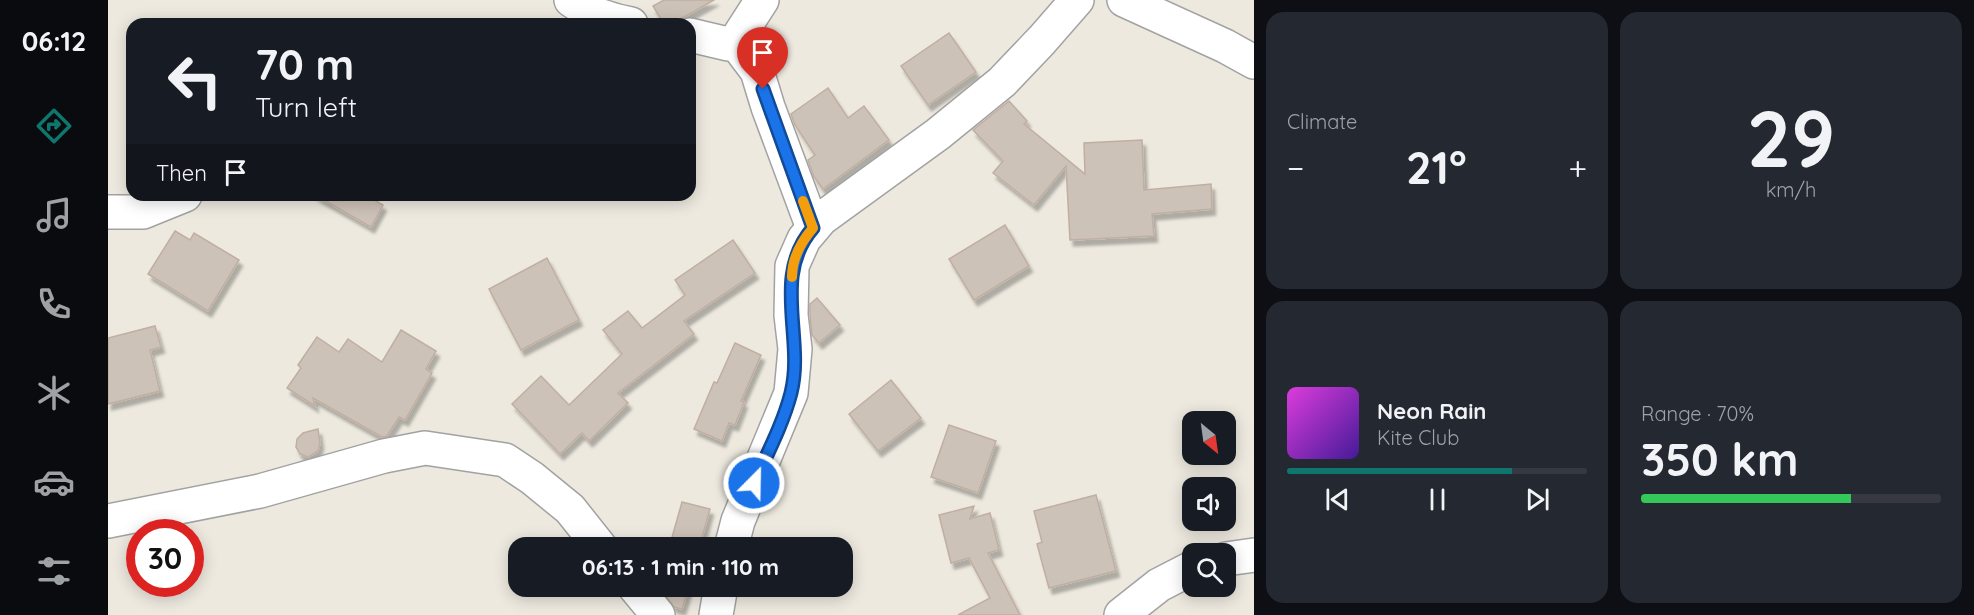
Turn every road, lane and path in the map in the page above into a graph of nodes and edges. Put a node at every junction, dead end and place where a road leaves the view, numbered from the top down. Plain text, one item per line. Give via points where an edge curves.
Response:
1 (571, 0) edge
2 (762, 0) edge
3 (1077, 0) edge
4 (1124, 0) edge
5 (606, 18) edge
6 (696, 36) edge
7 (735, 42) junction
8 (1254, 62) edge
9 (170, 201) edge
10 (108, 212) edge
11 (813, 228) junction
12 (108, 521) edge
13 (592, 537) edge
14 (734, 537) edge
15 (1254, 555) edge
16 (1236, 558) edge
17 (1182, 573) edge
18 (643, 597) edge
19 (719, 597) edge
20 (658, 615) edge
21 (716, 615) edge
22 (1121, 615) edge

1 - 5 street
2 - 7 street
3 - 11 street via 1002,82
4 - 8 street
6 - 7 street
7 - 11 street via 758,71
9 - 10 street via 143,212
11 - 14 street via 792,266 795,349 791,393
12 - 13 street via 260,491 425,448 505,460 570,509
15 - 16 street
17 - 22 street via 1159,585
18 - 20 street
19 - 21 street

